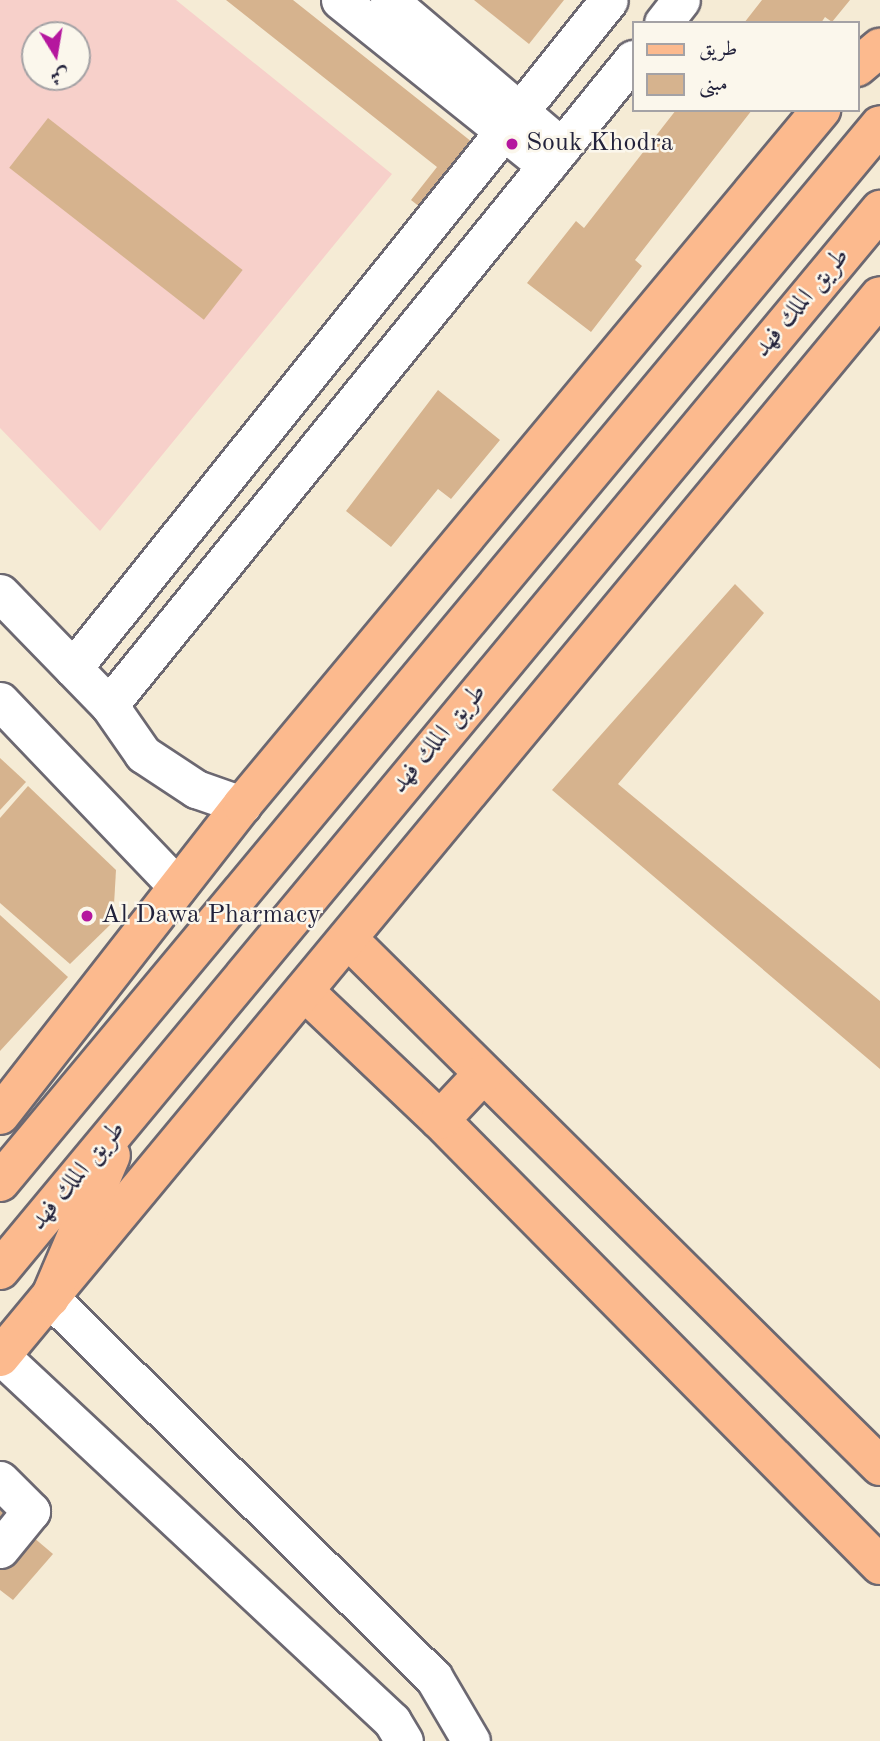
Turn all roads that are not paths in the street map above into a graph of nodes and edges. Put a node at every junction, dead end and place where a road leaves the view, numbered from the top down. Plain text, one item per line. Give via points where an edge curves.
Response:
1 (340, 0) edge
2 (388, 0) edge
3 (609, 0) edge
4 (681, 0) edge
5 (665, 21) edge
6 (632, 60) edge
7 (819, 112) edge
8 (511, 122) junction
9 (880, 125) edge
10 (554, 156) junction
11 (880, 210) edge
12 (880, 296) edge
13 (0, 593) edge
14 (73, 668) junction
15 (0, 701) edge
16 (109, 705) junction
17 (242, 805) junction
18 (178, 887) junction
19 (348, 939) junction
20 (304, 991) junction
21 (484, 1074) junction
22 (0, 1115) edge
23 (128, 1116) junction
24 (440, 1120) junction
25 (0, 1182) edge
26 (0, 1269) edge
27 (50, 1298) junction
28 (0, 1357) edge
29 (880, 1466) edge
30 (0, 1480) edge
31 (0, 1549) edge
32 (880, 1565) edge
33 (463, 1726) edge
34 (406, 1741) edge

1 - 8 street
2 - 8 street
3 - 8 street
4 - 5 street
6 - 10 street
7 - 17 main road
8 - 10 street
8 - 14 street
9 - 25 main road, طريق الملك فهد via 475,618
10 - 16 street
11 - 23 main road, طريق الملك فهد
12 - 19 main road
13 - 14 street
14 - 16 street
15 - 18 street
16 - 17 street via 143,754 196,789
17 - 18 main road
18 - 22 main road
19 - 20 main road
19 - 21 main road
20 - 24 main road
20 - 27 main road
21 - 24 main road
21 - 29 main road
23 - 26 main road, طريق الملك فهد
23 - 27 main road
24 - 32 main road
27 - 28 main road
27 - 33 street via 434,1678
28 - 34 street via 391,1721
30 - 31 street via 31,1511
33 - 34 street

